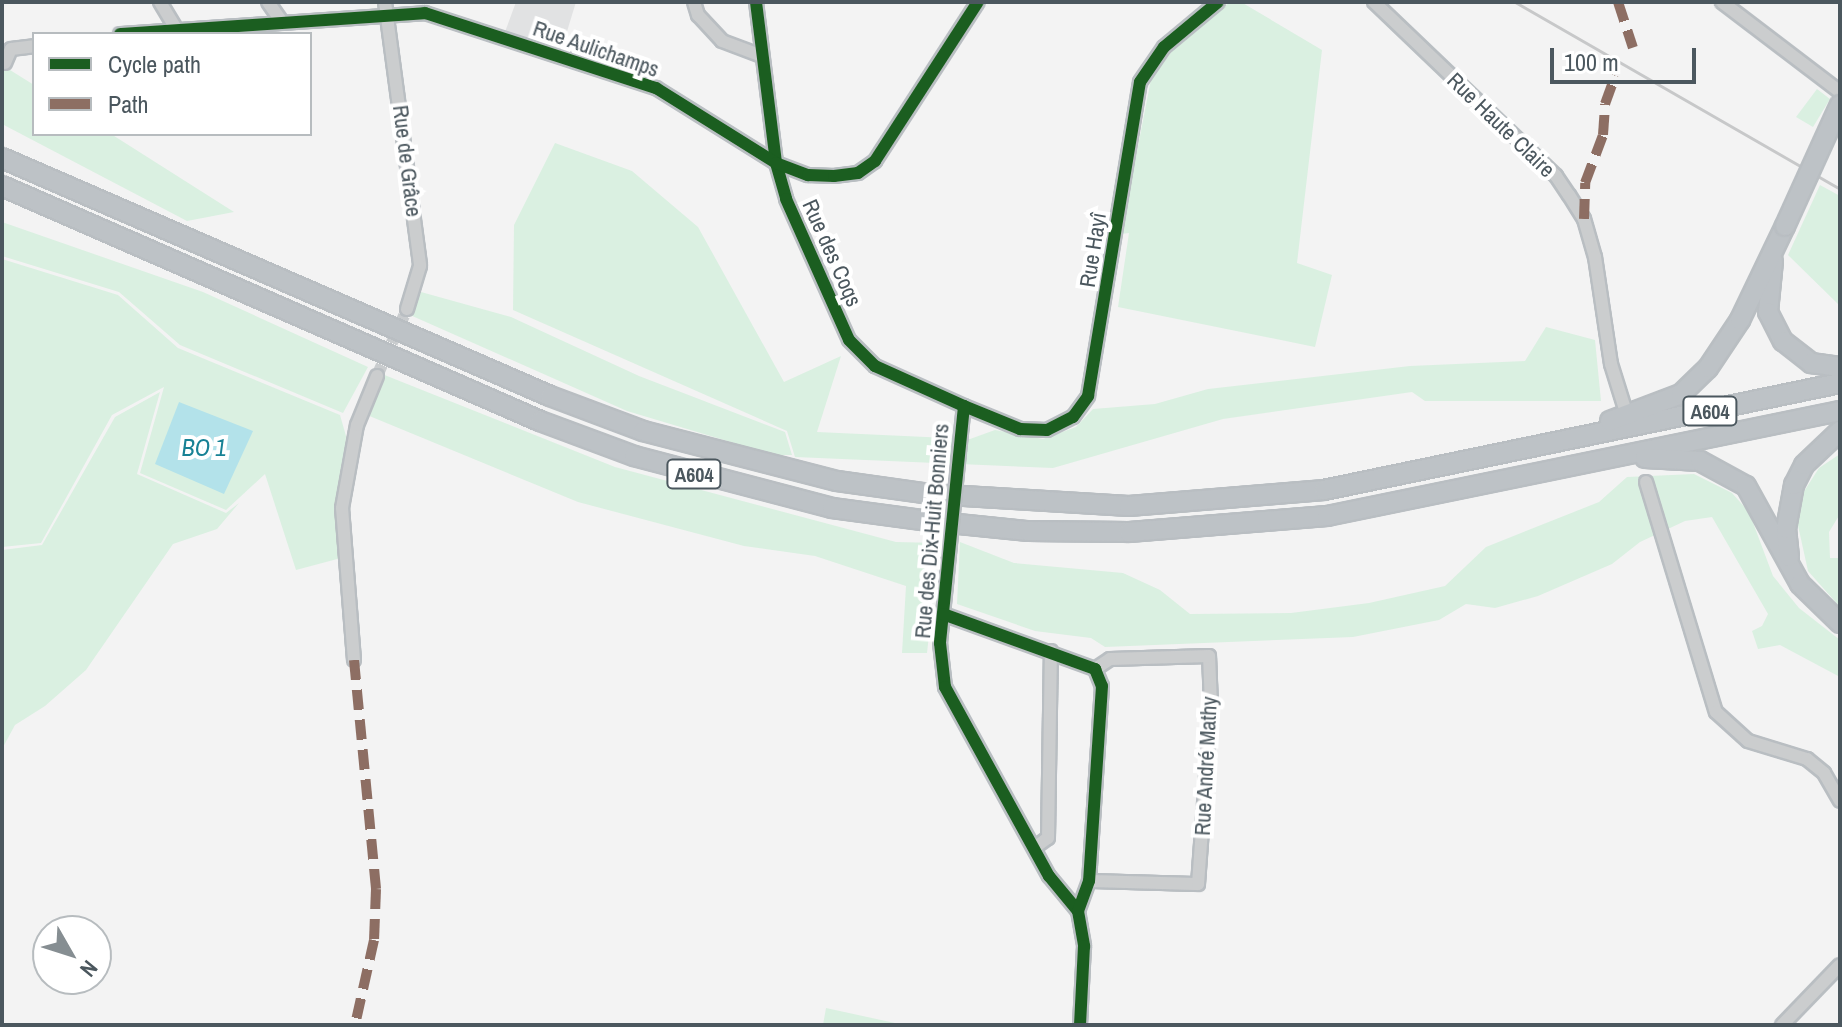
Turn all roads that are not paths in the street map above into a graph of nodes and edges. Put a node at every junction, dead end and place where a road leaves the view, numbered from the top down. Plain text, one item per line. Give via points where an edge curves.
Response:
1 (160, 2) edge
2 (268, 2) edge
3 (694, 2) edge
4 (756, 2) edge
5 (978, 2) edge
6 (1218, 2) edge
7 (1374, 2) edge
8 (1722, 2) edge
9 (387, 7) edge
10 (280, 19) junction
11 (175, 27) junction
12 (136, 32) edge
13 (32, 46) edge
14 (762, 56) junction
15 (5, 63) dead end
16 (1840, 92) edge
17 (1840, 105) edge
18 (2, 158) edge
19 (776, 163) junction
20 (2, 186) edge
21 (1784, 228) junction
22 (407, 309) tunnel mouth
23 (1840, 367) edge
24 (377, 376) tunnel mouth
25 (1840, 383) edge
26 (964, 406) junction
27 (1625, 409) dead end
28 (1840, 411) edge
29 (1840, 431) edge
30 (1581, 438) junction
31 (1630, 455) junction
32 (1646, 482) dead end
33 (1790, 564) junction
34 (943, 614) junction
35 (1840, 623) edge
36 (1051, 651) junction
37 (354, 660) dead end
38 (1095, 669) junction
39 (1840, 801) edge
40 (1034, 848) junction
41 (1089, 881) junction
42 (1078, 911) junction
43 (1840, 965) edge
44 (1080, 1025) edge
45 (1782, 1025) edge

1 - 11 street
2 - 10 street
3 - 14 street via 698,15 722,41
4 - 14 street, Rue des Coqs
5 - 19 street, Rue Aulichamps via 875,161 858,173 834,176 808,175
6 - 26 street, Rue Hayî via 1164,47 1140,82 1088,396 1073,417 1047,430 1020,429
7 - 27 street, Rue Haute Claire via 1556,176 1584,219 1611,364
8 - 16 street
9 - 10 street, Rue Aulichamps
9 - 19 street, Rue Aulichamps via 425,13 656,88
9 - 22 street, Rue de Grâce via 420,266
10 - 11 street, Rue Aulichamps
11 - 12 street, Rue Aulichamps
13 - 15 street via 11,49
14 - 19 street, Rue des Coqs
17 - 21 highway, bridge
18 - 30 highway, A604 via 550,396 643,431 837,481 1030,504 1225,501 1324,490
19 - 26 street, Rue des Coqs via 786,199 849,340 875,366
20 - 31 highway, A604 via 540,421 732,485 832,508 1028,531 1227,527 1405,502
21 - 23 highway via 1769,273 1768,312 1796,353 1811,363
21 - 30 highway via 1727,342 1696,382 1667,402 1605,422
24 - 37 street via 357,425 342,508
25 - 30 highway, A604
26 - 34 street, Rue des Dix-Huit Bonniers, bridge
28 - 31 highway, A604
29 - 33 highway via 1804,465 1788,500
31 - 33 highway via 1700,461 1724,470 1752,494
32 - 39 street via 1716,712 1748,741 1807,759 1824,773
33 - 35 highway via 1808,595
34 - 36 street
34 - 40 street, Rue des Dix-Huit Bonniers via 945,687
36 - 38 street
36 - 40 street via 1048,838
38 - 41 street, Rue des Dix-Huit Bonniers via 1102,686
38 - 41 street, Rue André Mathy via 1110,659 1209,656 1211,705 1198,884
40 - 42 street, Rue des Dix-Huit Bonniers
41 - 42 street, Rue des Dix-Huit Bonniers
42 - 44 street, Rue des Dix-Huit Bonniers via 1084,946
43 - 45 street

